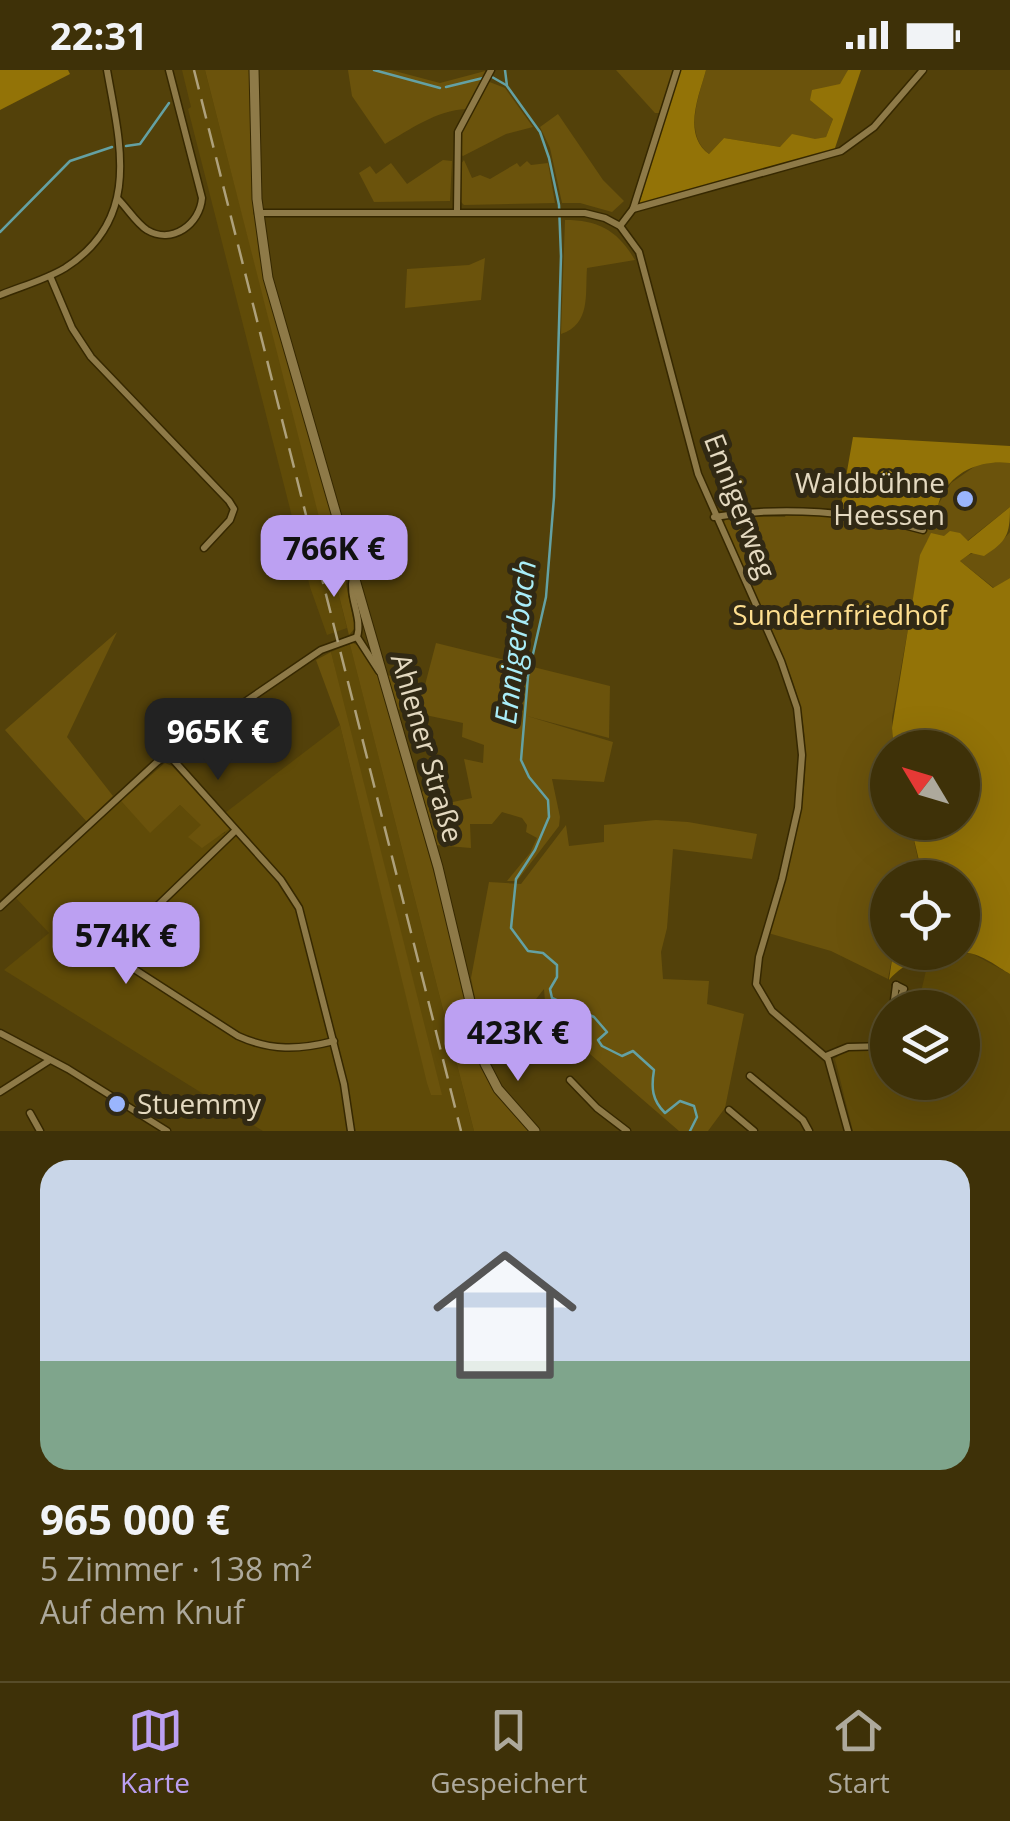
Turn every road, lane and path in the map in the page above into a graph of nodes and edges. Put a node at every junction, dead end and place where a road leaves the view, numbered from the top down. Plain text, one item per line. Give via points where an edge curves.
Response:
1 (107, 70) edge
2 (169, 70) edge
3 (254, 70) edge
4 (492, 70) edge
5 (677, 70) edge
6 (923, 70) edge
7 (118, 200) junction
8 (633, 209) junction
9 (258, 212) junction
10 (457, 212) junction
11 (620, 226) junction
12 (50, 276) junction
13 (0, 295) edge
14 (714, 517) junction
15 (923, 530) dead end
16 (204, 548) dead end
17 (354, 573) junction
18 (357, 637) junction
19 (384, 676) junction
20 (168, 754) junction
21 (234, 832) junction
22 (0, 907) edge
23 (0, 1033) edge
24 (334, 1041) junction
25 (870, 1046) edge
26 (826, 1056) junction
27 (50, 1060) junction
28 (750, 1076) dead end
29 (570, 1080) dead end
30 (0, 1092) edge
31 (728, 1110) dead end
32 (30, 1113) dead end
33 (40, 1131) edge
34 (167, 1131) edge
35 (351, 1131) edge
36 (535, 1131) edge
37 (627, 1131) edge
38 (754, 1131) edge
39 (809, 1131) edge
40 (848, 1131) edge

1 - 7 street via 123,174
2 - 7 street via 201,207 184,230 164,236 142,226
3 - 9 main road, Ahlener Straße
4 - 10 street via 458,132
5 - 8 street
6 - 8 street via 874,126 840,151
7 - 12 street via 90,246
8 - 11 street
9 - 10 street
9 - 17 main road, Ahlener Straße via 272,293
10 - 11 street via 585,213
11 - 14 street, Ennigerweg via 634,241 647,275
12 - 13 street
12 - 16 street via 72,328 103,372 230,500 230,520
14 - 15 street via 848,515
14 - 26 street, Ennigerweg via 781,661 801,736 798,808 756,984 772,1011
17 - 18 street
17 - 19 main road, Ahlener Straße
18 - 19 street
18 - 20 street via 321,650
19 - 36 main road, Ahlener Straße via 485,1064
20 - 21 street
20 - 22 street
21 - 24 street via 298,908
21 - 24 street via 119,942 117,958 259,1045 291,1049
23 - 27 street
24 - 35 street
25 - 26 street
26 - 40 street
27 - 30 street
27 - 34 street
28 - 39 street
29 - 37 street
31 - 38 street
32 - 33 street

